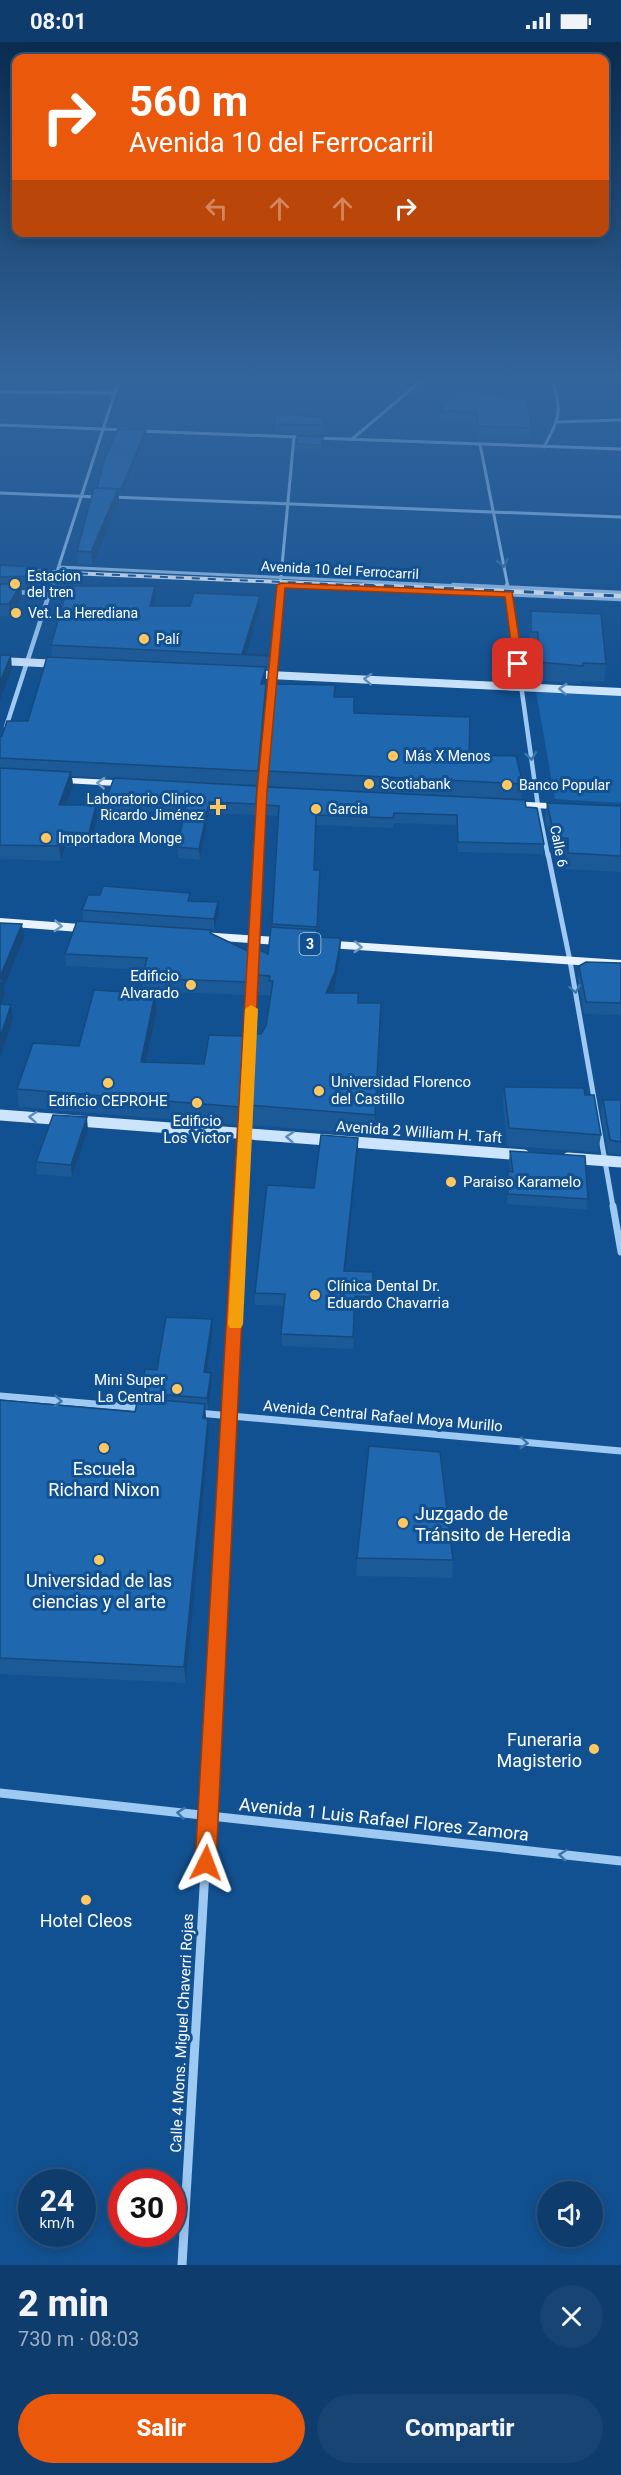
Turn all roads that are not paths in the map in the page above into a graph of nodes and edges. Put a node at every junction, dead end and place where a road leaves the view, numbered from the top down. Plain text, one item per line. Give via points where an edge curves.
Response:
1 (84, 484) edge
2 (290, 484) edge
3 (488, 484) edge
4 (0, 493) edge
5 (80, 496) junction
6 (288, 504) junction
7 (493, 512) junction
8 (621, 517) edge
9 (59, 567) junction
10 (282, 578) junction
11 (281, 585) junction
12 (507, 588) junction
13 (0, 592) edge
14 (49, 593) junction
15 (621, 593) edge
16 (509, 594) junction
17 (621, 599) edge
18 (0, 661) edge
19 (26, 662) junction
20 (73, 664) edge
21 (238, 673) edge
22 (273, 675) junction
23 (521, 687) junction
24 (621, 692) edge
25 (3, 737) edge
26 (36, 779) edge
27 (143, 785) edge
28 (226, 789) edge
29 (262, 791) junction
30 (297, 793) edge
31 (492, 804) edge
32 (538, 806) junction
33 (574, 808) edge
34 (0, 922) edge
35 (104, 930) edge
36 (185, 935) edge
37 (255, 940) junction
38 (570, 961) junction
39 (621, 964) edge
40 (0, 1115) edge
41 (245, 1133) junction
42 (537, 1155) edge
43 (560, 1157) edge
44 (607, 1161) junction
45 (621, 1162) edge
46 (621, 1252) edge
47 (0, 1396) edge
48 (150, 1409) edge
49 (184, 1412) edge
50 (231, 1416) junction
51 (621, 1451) edge
52 (0, 1793) edge
53 (208, 1816) junction
54 (621, 1861) edge
55 (182, 2265) edge

1 - 5 street
2 - 6 street, Calle 4 Mons. Miguel Chaverri Rojas
3 - 7 street, Calle 6
4 - 5 street
5 - 6 street
5 - 9 street
6 - 7 street
6 - 10 street, Calle 4 Mons. Miguel Chaverri Rojas
7 - 8 street
7 -> 12 street, Calle 6
9 - 10 street, Avenida 10 del Ferrocarril
9 - 14 street
10 - 11 street, Calle 4 Mons. Miguel Chaverri Rojas
10 - 12 street, Avenida 10 del Ferrocarril
11 - 16 street, Avenida 10 del Ferrocarril
11 - 22 street, Calle 4 Mons. Miguel Chaverri Rojas
12 - 15 street, Avenida 10 del Ferrocarril
12 - 16 street, Calle 6
13 - 14 street
14 - 19 street
16 - 17 street, Avenida 10 del Ferrocarril
16 - 23 street, Calle 6
18 - 19 street
19 - 20 street
19 - 25 street
21 - 22 street
23 -> 22 street
22 - 29 street, Calle 4 Mons. Miguel Chaverri Rojas
24 -> 23 street
23 -> 32 street, Calle 6
27 -> 26 main road
28 - 29 main road
29 - 30 main road
29 - 37 street, Calle 4 Mons. Miguel Chaverri Rojas
31 - 32 main road
32 - 33 main road
32 - 38 street, Calle 6
34 -> 35 main road
36 - 37 main road, 3
37 -> 38 main road, 3
37 - 41 street, Calle 4 Mons. Miguel Chaverri Rojas
38 - 39 main road, 3
38 -> 44 street, Calle 6
41 -> 40 street, Avenida 2 William H. Taft
42 -> 41 street, Avenida 2 William H. Taft
41 - 50 street, Calle 4 Mons. Miguel Chaverri Rojas
43 - 44 street
44 - 45 street
44 - 46 street, Calle 6
47 -> 48 street
49 - 50 street, Avenida Central Rafael Moya Murillo
50 -> 51 street, Avenida Central Rafael Moya Murillo
50 - 53 street, Calle 4 Mons. Miguel Chaverri Rojas
53 -> 52 street, Avenida 1 Luis Rafael Flores Zamora
54 -> 53 street, Avenida 1 Luis Rafael Flores Zamora
53 - 55 street, Calle 4 Mons. Miguel Chaverri Rojas

